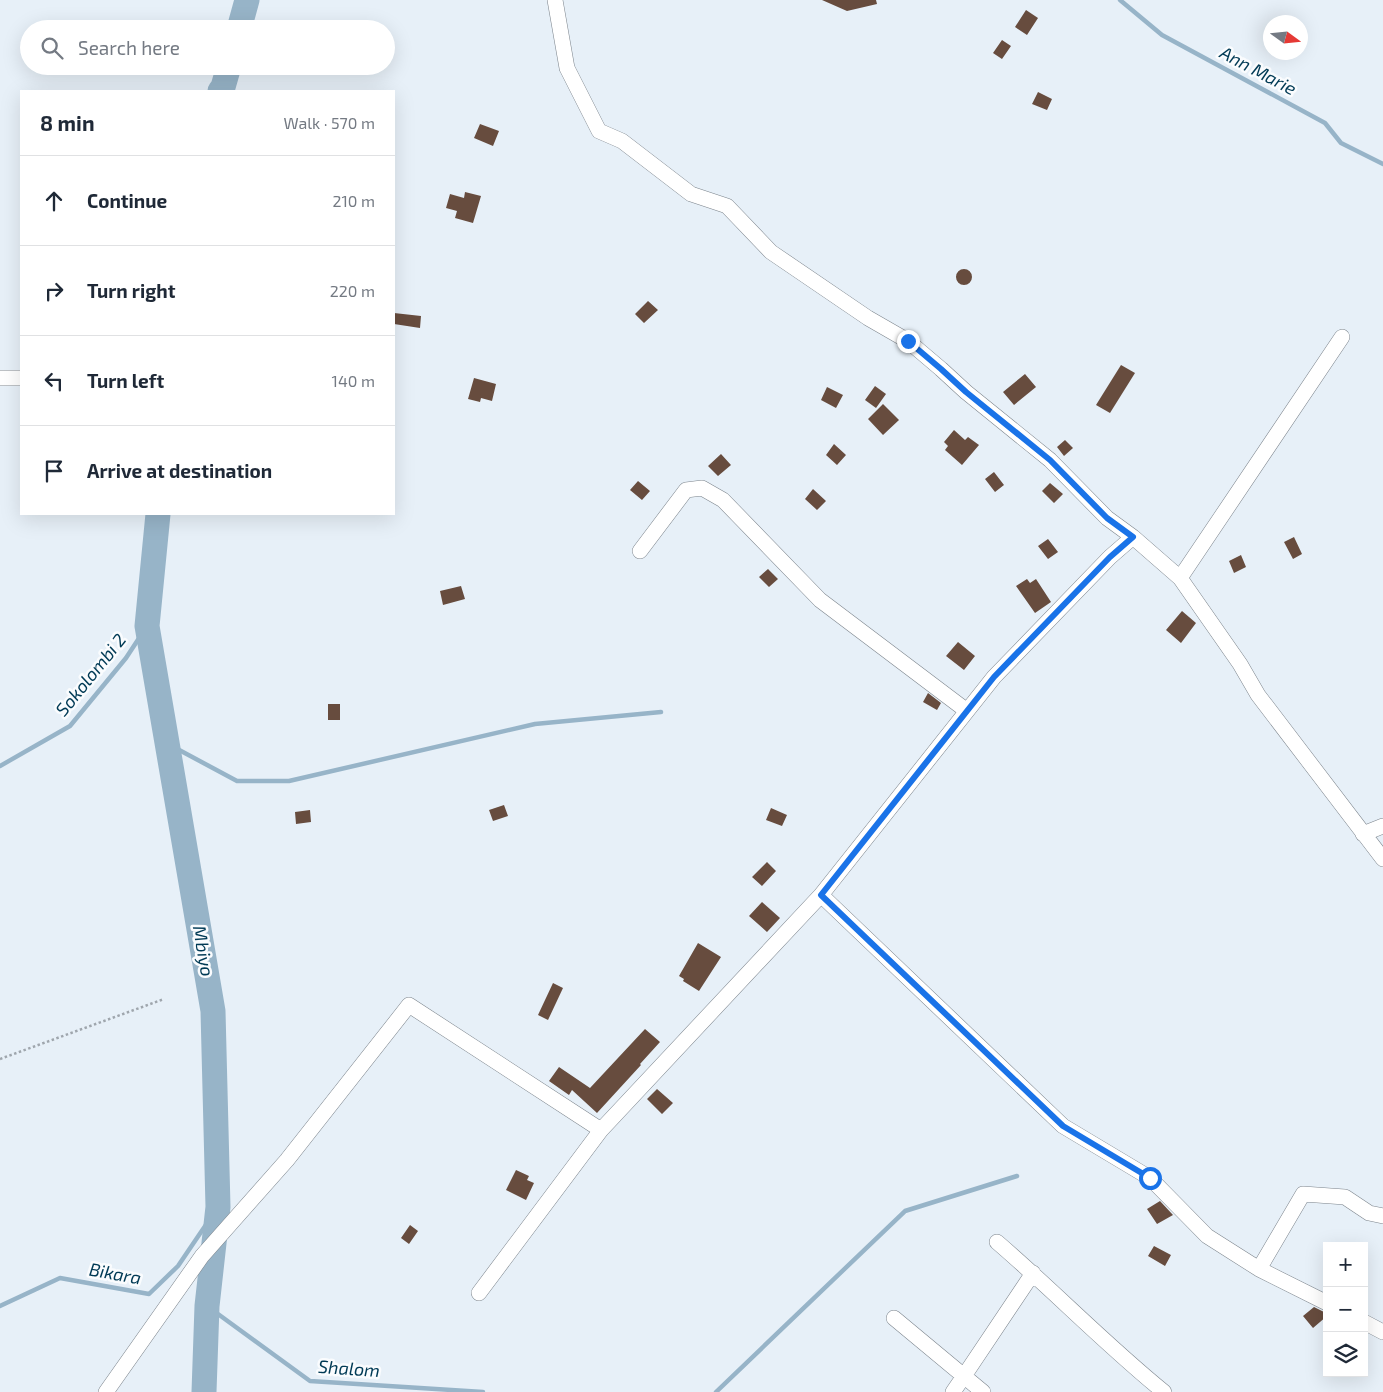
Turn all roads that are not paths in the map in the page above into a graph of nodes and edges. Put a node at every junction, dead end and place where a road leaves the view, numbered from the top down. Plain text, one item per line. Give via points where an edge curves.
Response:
1 (555, 0) edge
2 (1342, 337) dead end
3 (0, 378) edge
4 (20, 378) edge
5 (1133, 537) junction
6 (640, 551) dead end
7 (1180, 578) junction
8 (967, 711) junction
9 (1383, 826) edge
10 (1363, 834) junction
11 (1381, 854) edge
12 (821, 895) junction
13 (601, 1130) junction
14 (1383, 1216) edge
15 (997, 1242) dead end
16 (1259, 1269) junction
17 (1033, 1273) junction
18 (479, 1293) dead end
19 (1323, 1301) edge
20 (894, 1318) dead end
21 (1368, 1324) edge
22 (1383, 1332) edge
23 (964, 1376) junction
24 (106, 1392) edge
25 (953, 1392) edge
26 (983, 1392) edge
27 (1164, 1392) edge

1 - 5 street via 567,68 599,132 622,141 691,194 727,206 771,252 868,318 908,341 1050,460 1107,518
2 - 7 street
3 - 4 street
5 - 7 street
5 - 8 street via 994,677
6 - 8 street via 686,490 702,488 723,500 820,600
7 - 10 street via 1258,695
8 - 12 street
9 - 10 street
10 - 11 street
12 - 13 street
12 - 16 street via 1063,1126 1150,1178 1207,1236
13 - 18 street
13 - 24 street via 409,1005 287,1160 202,1256
14 - 16 street via 1369,1213 1345,1197 1303,1194
15 - 17 street
16 - 19 street
17 - 23 street
17 - 27 street
20 - 23 street
21 - 22 street
23 - 25 street
23 - 26 street

